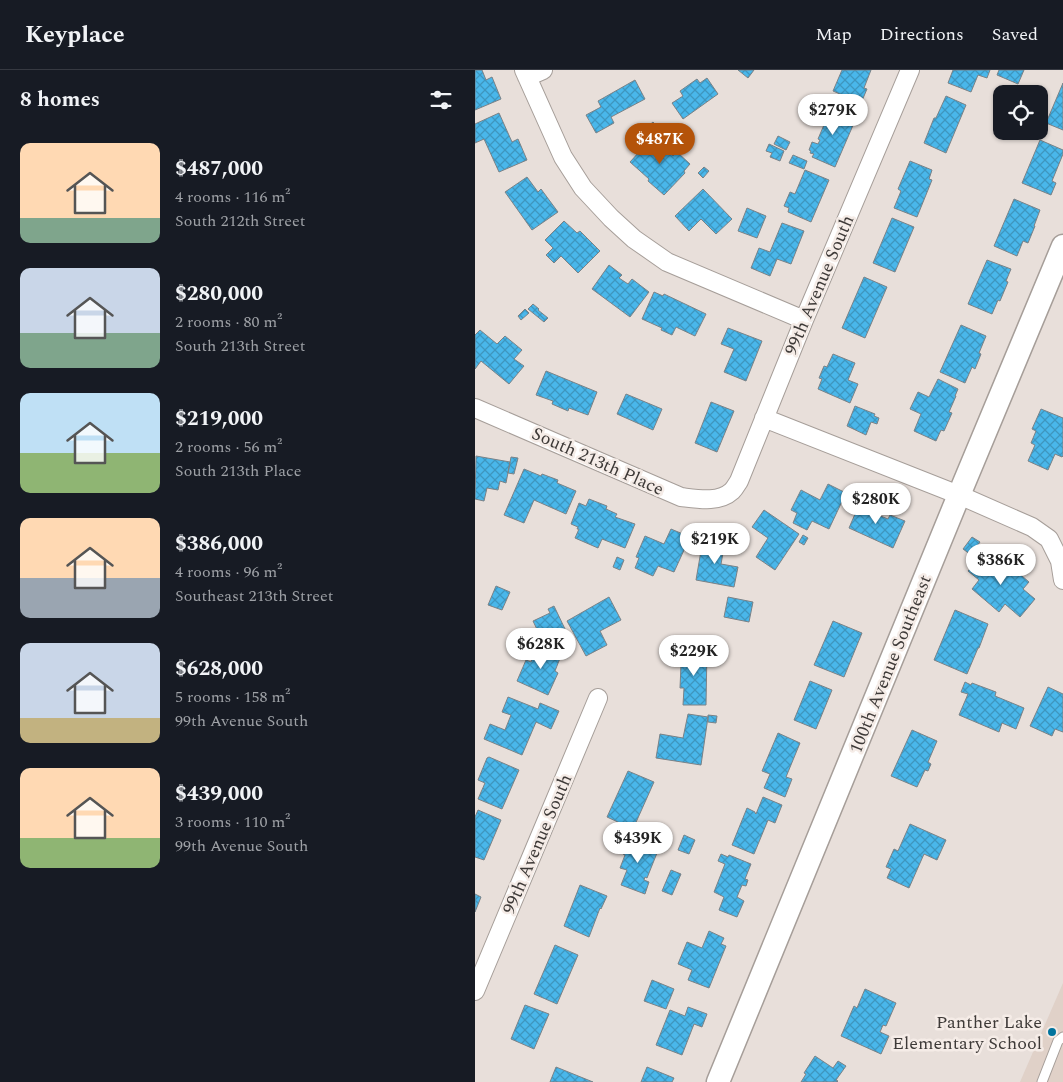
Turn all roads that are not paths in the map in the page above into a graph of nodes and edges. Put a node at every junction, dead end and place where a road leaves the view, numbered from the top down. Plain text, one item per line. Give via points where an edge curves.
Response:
1 (910, 70) edge
2 (531, 72) edge
3 (1063, 246) edge
4 (804, 320) junction
5 (475, 408) edge
6 (764, 418) junction
7 (959, 495) junction
8 (723, 497) joint
9 (1061, 560) edge
10 (1063, 580) edge
11 (599, 698) dead end
12 (475, 991) edge
13 (1063, 1037) edge
14 (718, 1082) edge
15 (1042, 1082) edge

1 - 4 street, 99th Avenue South
2 - 4 street via 563,157 583,188 634,239 667,262
3 - 7 street, 100th Avenue Southeast
4 - 6 street, 99th Avenue South
5 - 8 street, South 213th Place via 681,497 705,500
6 - 7 street
6 - 8 street, 99th Avenue South via 739,481
7 - 9 street via 1033,527 1049,539
7 - 14 street, 100th Avenue Southeast
9 - 10 street
11 - 12 street, 99th Avenue South
13 - 15 lane

